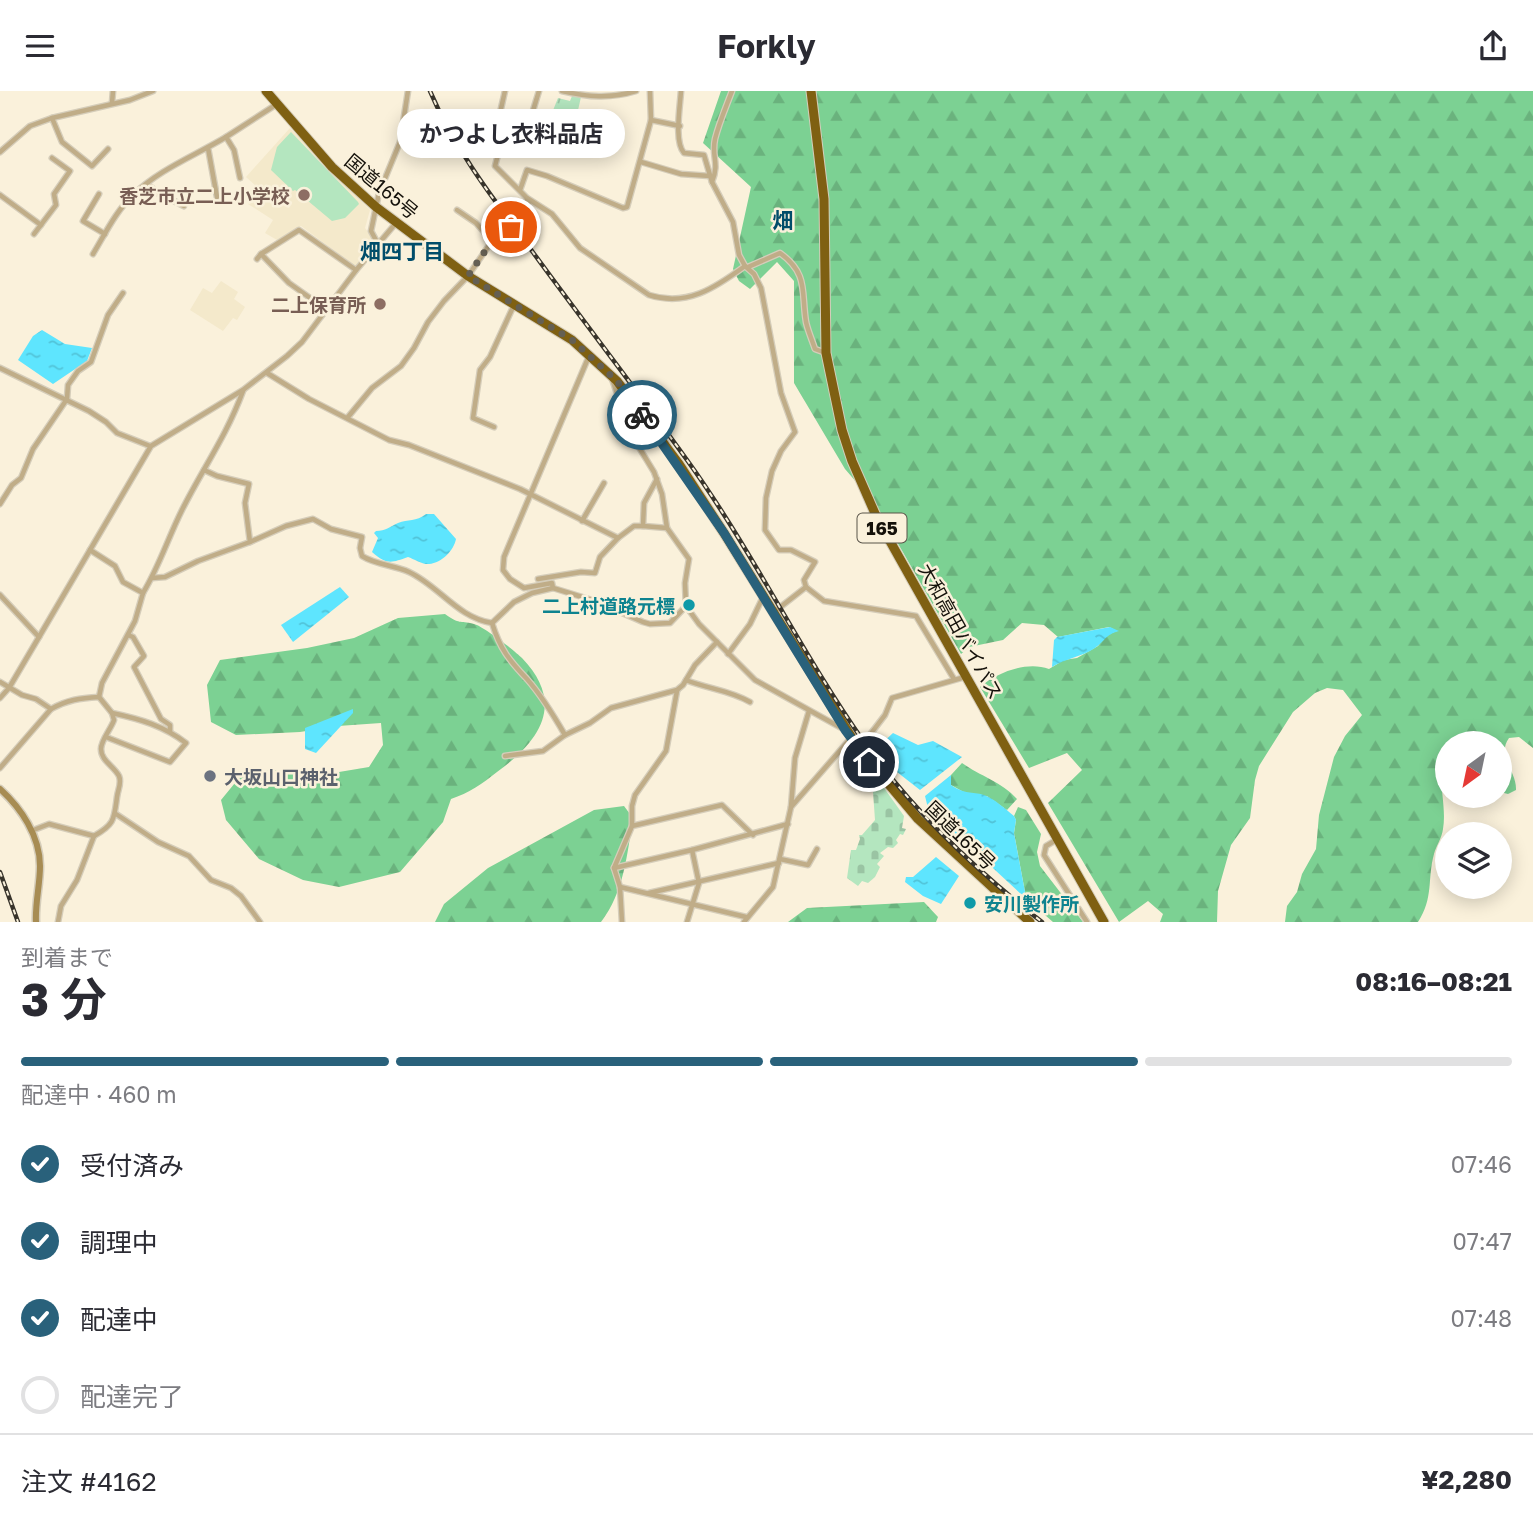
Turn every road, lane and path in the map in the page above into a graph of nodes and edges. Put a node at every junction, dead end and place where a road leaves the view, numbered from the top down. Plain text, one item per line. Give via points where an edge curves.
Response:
1 (113, 91) edge
2 (153, 91) edge
3 (266, 91) edge
4 (408, 91) edge
5 (505, 91) edge
6 (539, 91) edge
7 (562, 91) edge
8 (636, 91) edge
9 (650, 91) edge
10 (681, 91) edge
11 (732, 91) edge
12 (811, 91) edge
13 (589, 93) edge
14 (112, 103) junction
15 (278, 103) junction
16 (52, 118) junction
17 (650, 120) junction
18 (680, 126) junction
19 (226, 137) junction
20 (501, 143) junction
21 (208, 148) junction
22 (108, 149) dead end
23 (0, 152) edge
24 (52, 158) dead end
25 (641, 162) junction
26 (240, 177) dead end
27 (711, 179) junction
28 (147, 184) junction
29 (520, 190) junction
30 (99, 194) dead end
31 (0, 195) edge
32 (217, 197) dead end
33 (527, 198) junction
34 (184, 206) dead end
35 (376, 208) junction
36 (457, 210) dead end
37 (396, 223) junction
38 (41, 225) junction
39 (34, 234) dead end
40 (105, 234) junction
41 (492, 241) junction
42 (378, 244) junction
43 (93, 254) dead end
44 (747, 266) junction
45 (356, 270) junction
46 (468, 276) junction
47 (123, 293) dead end
48 (515, 304) junction
49 (327, 310) junction
50 (827, 353) junction
51 (590, 354) junction
52 (0, 368) edge
53 (267, 373) junction
54 (611, 375) junction
55 (243, 390) junction
56 (67, 399) junction
57 (348, 418) junction
58 (494, 427) dead end
59 (151, 446) junction
60 (204, 470) junction
61 (657, 479) junction
62 (604, 483) dead end
63 (531, 496) junction
64 (0, 503) edge
65 (582, 521) junction
66 (643, 526) junction
67 (667, 528) junction
68 (618, 538) junction
69 (250, 543) junction
70 (90, 550) junction
71 (152, 578) junction
72 (538, 579) dead end
73 (806, 587) junction
74 (553, 588) junction
75 (143, 593) junction
76 (0, 595) edge
77 (763, 596) junction
78 (686, 606) junction
79 (773, 613) junction
80 (492, 623) junction
81 (128, 634) junction
82 (40, 637) junction
83 (717, 642) junction
84 (728, 654) junction
85 (966, 677) junction
86 (954, 679) junction
87 (686, 680) junction
88 (0, 682) edge
89 (9, 688) junction
90 (677, 691) junction
91 (99, 697) junction
92 (0, 698) edge
93 (750, 702) dead end
94 (51, 709) junction
95 (808, 711) junction
96 (113, 713) junction
97 (170, 731) junction
98 (848, 734) junction
99 (565, 735) junction
100 (106, 737) junction
101 (859, 749) junction
102 (505, 756) dead end
103 (0, 768) edge
104 (0, 789) edge
105 (791, 807) junction
106 (116, 814) junction
107 (788, 824) junction
108 (632, 826) junction
109 (31, 831) junction
110 (753, 835) junction
111 (94, 836) junction
112 (1058, 839) junction
113 (817, 849) dead end
114 (692, 851) junction
115 (779, 861) junction
116 (614, 868) junction
117 (699, 883) junction
118 (620, 887) junction
119 (649, 893) junction
120 (693, 904) junction
121 (745, 919) edge
122 (1103, 920) edge
123 (36, 922) edge
124 (58, 922) edge
125 (260, 922) edge
126 (622, 922) edge
127 (687, 922) edge
128 (1030, 922) edge
129 (1087, 922) edge

1 - 14 street
2 - 14 street
3 - 15 highway, 国道165号
4 - 35 street via 400,142
5 - 20 street via 497,126
6 - 20 street via 523,143
7 - 13 street
8 - 13 street via 613,97
9 - 17 street
10 - 18 street
11 - 27 street via 715,140 717,169
12 - 50 highway, 大和高田バイパス / 165 via 824,199
14 - 16 street
15 - 19 street
15 - 35 highway, 国道165号 via 332,167
16 - 22 street via 62,142 92,166
16 - 23 street via 30,126
17 - 18 street
17 - 25 street
18 - 27 street via 680,149 704,155
19 - 21 street
19 - 26 street
20 - 29 street via 495,166
21 - 28 street
21 - 32 street
24 - 38 street via 70,171 54,194 56,205
25 - 27 street
25 - 29 street via 624,208 527,170
27 - 44 street via 733,222 736,246
28 - 34 street
28 - 40 street via 132,195
29 - 33 street
30 - 40 street via 83,221
31 - 38 street
33 - 41 street via 526,216
33 - 44 street via 552,213 580,248 649,295 696,297
35 - 37 highway, 国道165号
35 - 42 street via 371,230
36 - 41 street via 476,222
37 - 42 street
37 - 46 highway, 国道165号
38 - 39 street
40 - 43 street
41 - 46 street
42 - 45 street
44 - 50 street via 780,253 789,260 805,292 815,349
44 - 73 street via 761,288 781,393 795,432 772,471 765,530 779,550 815,562 804,580
45 - 49 street
45 - 49 street via 299,230 259,256
46 - 48 highway, 国道165号
46 - 57 street via 428,322 401,366 372,388
47 - 56 street via 108,315 91,362 68,385
48 - 51 highway, 国道165号
48 - 58 street via 480,370 473,418
49 - 53 street via 302,342
50 - 85 highway, 大和高田バイパス / 165 via 842,430 857,472 877,518
51 - 54 highway, 国道165号
51 - 63 street
52 - 56 street
53 - 55 street
53 - 57 street
54 - 61 street via 632,436
54 - 77 highway, 国道165号 via 679,464
55 - 59 street
55 - 60 street via 231,423
56 - 59 street via 117,433
56 - 64 street via 33,449 21,478
57 - 63 street via 389,440
59 - 70 street
60 - 69 street via 248,484 245,503
60 - 71 street
61 - 66 street via 644,503
61 - 67 street
62 - 65 street
63 - 65 street
63 - 74 street via 503,570 524,588 552,583
65 - 68 street
66 - 67 street
66 - 68 street via 634,526
67 - 78 street via 689,559
68 - 72 street via 600,557 595,573
69 - 71 street
69 - 80 street via 313,519 362,537 362,556 407,571 469,616
70 - 75 street via 115,566 123,582
70 - 82 street
71 - 75 street
73 - 79 street
73 - 86 street via 824,601 916,615
74 - 78 street via 650,624 670,622
74 - 80 street via 514,602
75 - 81 street
76 - 82 street
77 - 79 highway, 国道165号
77 - 84 street
78 - 83 street
79 - 98 highway, 国道165号
80 - 99 street via 507,659
81 - 91 street
81 - 97 street via 144,656 134,667
82 - 89 street
83 - 84 street
83 - 87 street
84 - 95 street via 755,680
85 - 86 street
85 - 112 highway, 大和高田バイパス / 165
86 - 101 street via 892,698
87 - 90 street
87 - 93 street via 731,691
88 - 89 street
89 - 92 street
89 - 94 street
90 - 99 street via 611,708
90 - 108 street via 666,751 635,795
91 - 94 street via 75,698
91 - 96 street
94 - 103 street
95 - 98 street
95 - 105 street via 795,758
96 - 97 street
96 - 100 street
97 - 100 street via 186,743 170,762
98 - 101 highway, 国道165号
98 - 105 street
99 - 102 street via 543,751
100 - 106 street via 101,752 120,780
101 - 128 highway, 国道165号 via 918,819
104 - 109 street
105 - 107 street
106 - 111 street via 106,829
106 - 125 street via 189,856 211,880 232,888
107 - 110 street
107 - 115 street
108 - 110 street via 722,805
108 - 116 street
109 - 111 street via 49,824
109 - 123 street via 40,864
110 - 114 street
111 - 124 street
112 - 122 highway, 大和高田バイパス / 165
112 - 129 street via 1046,846 1044,855
113 - 115 street via 808,865
114 - 116 street
114 - 117 street
115 - 117 street
115 - 121 street via 773,887
116 - 118 street
117 - 119 street
117 - 120 street
118 - 119 street
118 - 126 street
119 - 120 street
120 - 121 street
120 - 127 street

